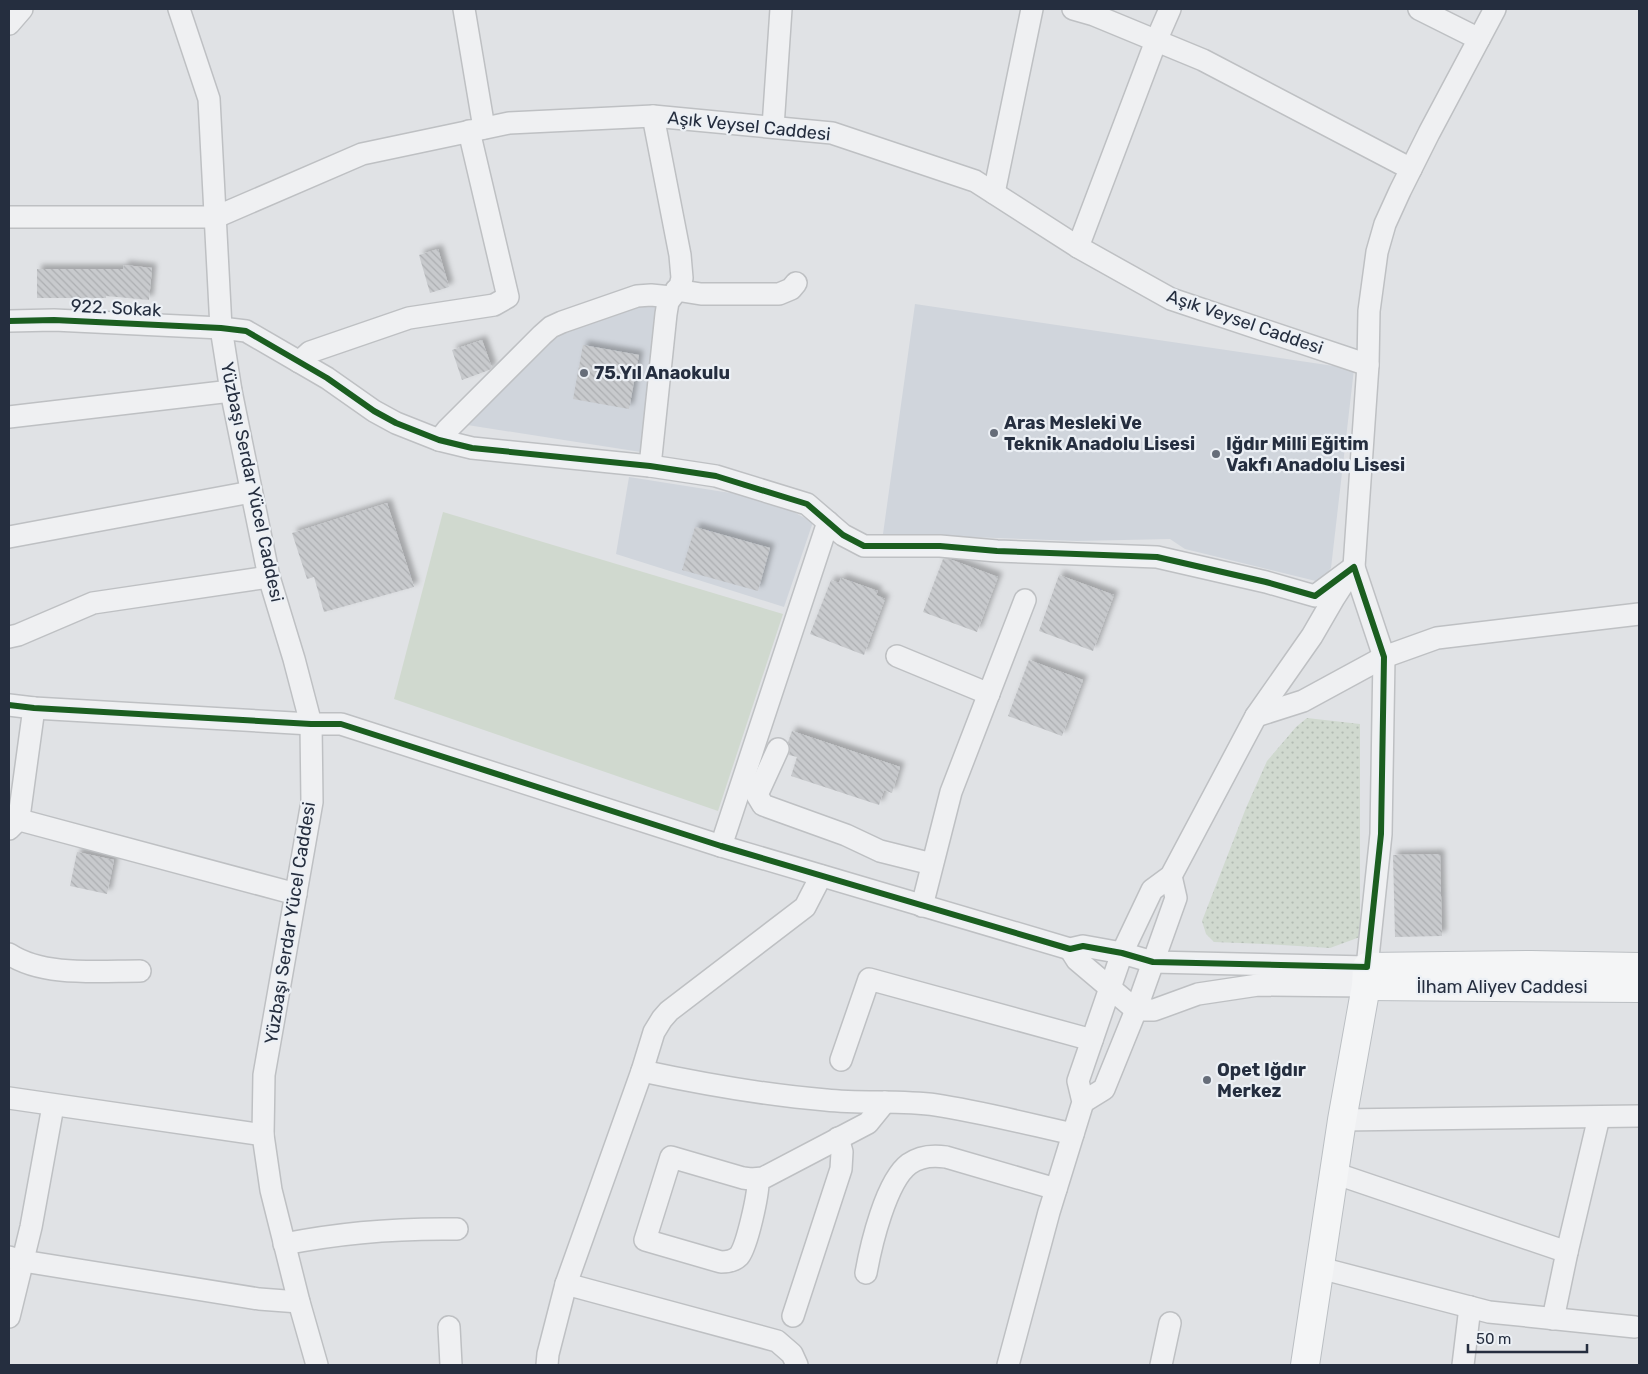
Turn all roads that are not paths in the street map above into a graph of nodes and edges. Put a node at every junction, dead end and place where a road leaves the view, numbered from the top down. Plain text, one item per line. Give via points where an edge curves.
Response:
1 (22, 9) edge
2 (179, 9) edge
3 (464, 9) edge
4 (781, 9) edge
5 (1032, 9) edge
6 (1073, 9) edge
7 (1170, 9) edge
8 (1419, 9) edge
9 (1495, 9) edge
10 (9, 24) edge
11 (1479, 40) junction
12 (1156, 41) junction
13 (653, 116) junction
14 (773, 127) junction
15 (477, 130) junction
16 (1411, 169) junction
17 (994, 193) junction
18 (216, 217) junction
19 (9, 218) edge
20 (1078, 247) junction
21 (796, 283) dead end
22 (674, 294) junction
23 (9, 322) edge
24 (221, 328) junction
25 (299, 362) junction
26 (1368, 365) junction
27 (231, 391) junction
28 (9, 417) edge
29 (439, 440) junction
30 (650, 466) junction
31 (251, 492) junction
32 (828, 522) junction
33 (9, 537) edge
34 (1354, 568) junction
35 (268, 577) junction
36 (1025, 600) dead end
37 (1639, 614) edge
38 (9, 637) edge
39 (897, 656) dead end
40 (1384, 658) junction
41 (989, 694) junction
42 (9, 706) edge
43 (34, 708) junction
44 (1256, 716) junction
45 (311, 724) junction
46 (778, 749) dead end
47 (12, 824) edge
48 (722, 846) junction
49 (932, 864) junction
50 (821, 876) junction
51 (1171, 876) junction
52 (296, 894) junction
53 (922, 906) junction
54 (1070, 949) junction
55 (1122, 953) junction
56 (9, 957) edge
57 (1153, 962) junction
58 (1639, 967) edge
59 (140, 971) dead end
60 (1366, 977) junction
61 (1639, 988) edge
62 (1109, 989) junction
63 (1136, 1010) junction
64 (1092, 1040) junction
65 (841, 1060) dead end
66 (642, 1071) junction
67 (9, 1098) edge
68 (885, 1102) junction
69 (1083, 1102) junction
70 (53, 1106) junction
71 (1639, 1116) edge
72 (1599, 1117) junction
73 (1342, 1120) junction
74 (1073, 1134) junction
75 (262, 1135) junction
76 (838, 1138) junction
77 (1334, 1173) junction
78 (758, 1179) junction
79 (1056, 1188) junction
80 (457, 1229) dead end
81 (284, 1244) junction
82 (1567, 1252) junction
83 (16, 1259) edge
84 (1320, 1268) junction
85 (866, 1273) dead end
86 (566, 1284) junction
87 (299, 1302) junction
88 (1470, 1307) junction
89 (793, 1316) dead end
90 (9, 1317) edge
91 (1553, 1318) junction
92 (1170, 1323) dead end
93 (449, 1327) dead end
94 (1635, 1327) dead end
95 (317, 1365) edge
96 (452, 1365) edge
97 (547, 1365) edge
98 (797, 1365) edge
99 (1008, 1365) edge
100 (1161, 1365) edge
101 (1305, 1365) edge
102 (1463, 1365) edge

1 - 10 street
2 - 18 street, Yüzbaşı Serdar Yücel Caddesi via 209,99
3 - 15 street
4 - 14 street
5 - 17 street
6 - 12 street
7 - 12 street
8 - 11 street
9 - 11 street
11 - 16 street
12 - 16 street via 1203,60
12 - 20 street
13 - 14 street, Aşık Veysel Caddesi
13 - 15 street, Aşık Veysel Caddesi via 509,123
13 - 22 street via 680,255 682,278
14 - 17 street, Aşık Veysel Caddesi via 832,133 975,181
15 - 18 street, Aşık Veysel Caddesi via 362,154
15 - 25 street via 508,297 494,305 409,318 310,352
16 - 26 street via 1385,224 1377,252
17 - 20 street, Aşık Veysel Caddesi
18 - 19 street
18 - 24 street, Yüzbaşı Serdar Yücel Caddesi
20 - 26 street, Aşık Veysel Caddesi via 1171,299
21 - 22 street via 779,294
22 - 29 street via 630,298 551,327
22 - 30 street via 668,302 666,314
23 - 24 street, 922. Sokak via 54,320
24 - 25 street, 922. Sokak via 246,331
24 - 27 street, Yüzbaşı Serdar Yücel Caddesi
25 - 29 street, 922. Sokak via 374,411
26 - 34 street
27 - 28 street
27 - 31 street, Yüzbaşı Serdar Yücel Caddesi
29 - 30 street, 922. Sokak via 472,448
30 - 32 street, 922. Sokak via 716,476 798,501 807,504
31 - 33 street
31 - 35 street, Yüzbaşı Serdar Yücel Caddesi
32 - 34 street, 922. Sokak via 864,546 940,546 1157,557 1315,596
32 - 48 street
34 - 40 street
34 - 44 street via 1312,636
35 - 38 street via 93,603
35 - 45 street, Yüzbaşı Serdar Yücel Caddesi
36 - 41 street
37 - 40 street via 1437,638
39 - 41 street
40 - 44 street via 1303,701
40 - 60 street via 1381,834
41 - 49 street via 951,792
42 - 43 street
43 - 45 street
43 - 47 street via 20,810
44 - 51 street
45 - 48 street via 341,724
45 - 52 street, Yüzbaşı Serdar Yücel Caddesi via 312,802
46 - 49 street via 757,795 764,806 880,850
47 - 52 street
48 - 50 street
49 - 53 street
50 - 53 street
50 - 66 street via 805,907 669,1011 654,1032
51 - 55 street via 1152,890
51 - 57 street via 1176,898
52 - 75 street, Yüzbaşı Serdar Yücel Caddesi via 264,1075
53 - 54 street
54 - 55 street via 1083,946
54 - 62 street via 1077,960
55 - 57 street
55 - 62 street
56 - 59 street via 46,969
57 - 60 street
57 - 63 street
58 - 60 main road, İlham Aliyev Caddesi via 1531,965
60 - 61 main road, İlham Aliyev Caddesi
60 - 63 street via 1258,985 1198,994 1154,1010
60 - 73 main road
62 - 63 street
62 - 64 street
63 - 69 street via 1104,1089
64 - 65 street via 869,979
64 - 69 street via 1078,1081
66 - 68 street via 790,1097
66 - 86 street
67 - 70 street
68 - 74 street via 964,1110
68 - 76 street via 868,1123
69 - 74 street
70 - 75 street
70 - 83 street via 31,1227
71 - 72 street
72 - 73 street
72 - 82 street
73 - 77 main road
74 - 79 street
75 - 81 street, Yüzbaşı Serdar Yücel Caddesi
76 - 78 street
76 - 89 street via 842,1152 841,1169
77 - 82 street
77 - 84 main road
78 - 78 street via 756,1205 741,1253 733,1260 721,1262 645,1240 671,1157 743,1178
79 - 85 street via 946,1157 930,1156 916,1160 904,1168 885,1205 874,1234
79 - 99 street
80 - 81 street via 357,1232
81 - 87 street, Yüzbaşı Serdar Yücel Caddesi
82 - 91 street
83 - 87 street via 259,1299
83 - 90 street
84 - 88 street
84 - 101 main road
86 - 97 street
86 - 98 street via 777,1341 792,1354
87 - 95 street, Yüzbaşı Serdar Yücel Caddesi
88 - 91 street
88 - 102 street
91 - 94 street
92 - 100 street
93 - 96 street

